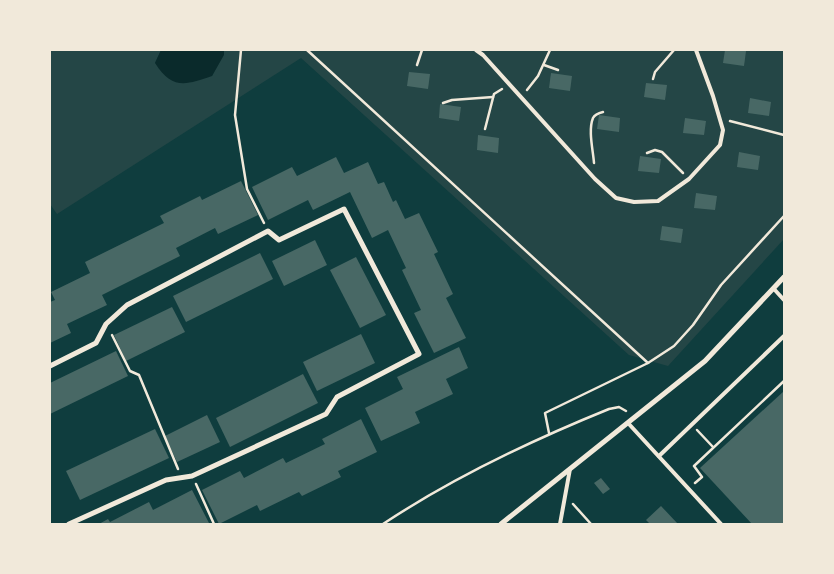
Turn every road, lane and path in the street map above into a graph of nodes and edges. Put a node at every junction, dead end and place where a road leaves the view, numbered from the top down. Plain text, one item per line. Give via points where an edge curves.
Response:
1 (241, 50) edge
2 (306, 50) edge
3 (422, 50) edge
4 (476, 50) edge
5 (550, 50) edge
6 (674, 50) edge
7 (696, 50) edge
8 (417, 65) dead end
9 (544, 65) junction
10 (558, 70) dead end
11 (653, 79) dead end
12 (510, 84) junction
13 (493, 97) junction
14 (522, 97) junction
15 (443, 103) dead end
16 (603, 112) dead end
17 (720, 119) junction
18 (485, 129) dead end
19 (784, 135) edge
20 (647, 153) dead end
21 (595, 179) junction
22 (689, 179) junction
23 (784, 216) edge
24 (268, 231) junction
25 (784, 278) edge
26 (774, 289) junction
27 (784, 300) edge
28 (106, 324) junction
29 (784, 336) edge
30 (648, 363) junction
31 (50, 366) edge
32 (784, 381) edge
33 (637, 416) junction
34 (628, 423) junction
35 (692, 425) junction
36 (549, 434) junction
37 (713, 447) junction
38 (659, 456) junction
39 (570, 470) junction
40 (192, 476) junction
41 (181, 478) junction
42 (688, 488) junction
43 (565, 496) junction
44 (69, 524) edge
45 (214, 524) edge
46 (383, 524) edge
47 (501, 524) edge
48 (560, 524) edge
49 (591, 524) edge
50 (721, 524) edge

1 - 24 path via 235,115 247,189
2 - 30 path
3 - 8 path
4 - 12 lane
5 - 9 path
6 - 11 path
7 - 17 lane
9 - 10 path
9 - 14 path
12 - 13 path
12 - 14 lane
13 - 15 path
13 - 18 path
14 - 21 lane
16 - 21 path via 593,119 591,133
17 - 19 path
17 - 22 lane via 723,130 720,145
20 - 22 path via 662,152
21 - 22 lane via 616,198 634,202 658,201
23 - 30 path via 721,285 674,346
24 - 28 street via 127,305
24 - 40 street via 279,240 344,209 419,354 337,397 326,414
25 - 26 street
26 - 27 lane
26 - 33 street via 705,361
28 - 31 street via 96,343
28 - 41 path via 130,371 139,375
29 - 35 lane
30 - 36 path via 545,413
32 - 37 path
33 - 34 street
33 - 36 path via 619,407 609,409
34 - 38 lane
34 - 39 street
35 - 37 path
35 - 38 lane
36 - 46 path via 421,499
37 - 42 path via 694,466 702,477
38 - 42 lane
39 - 43 lane
39 - 47 street
40 - 41 street
40 - 45 path
41 - 44 street via 166,480
42 - 50 lane
43 - 48 lane
43 - 49 path

